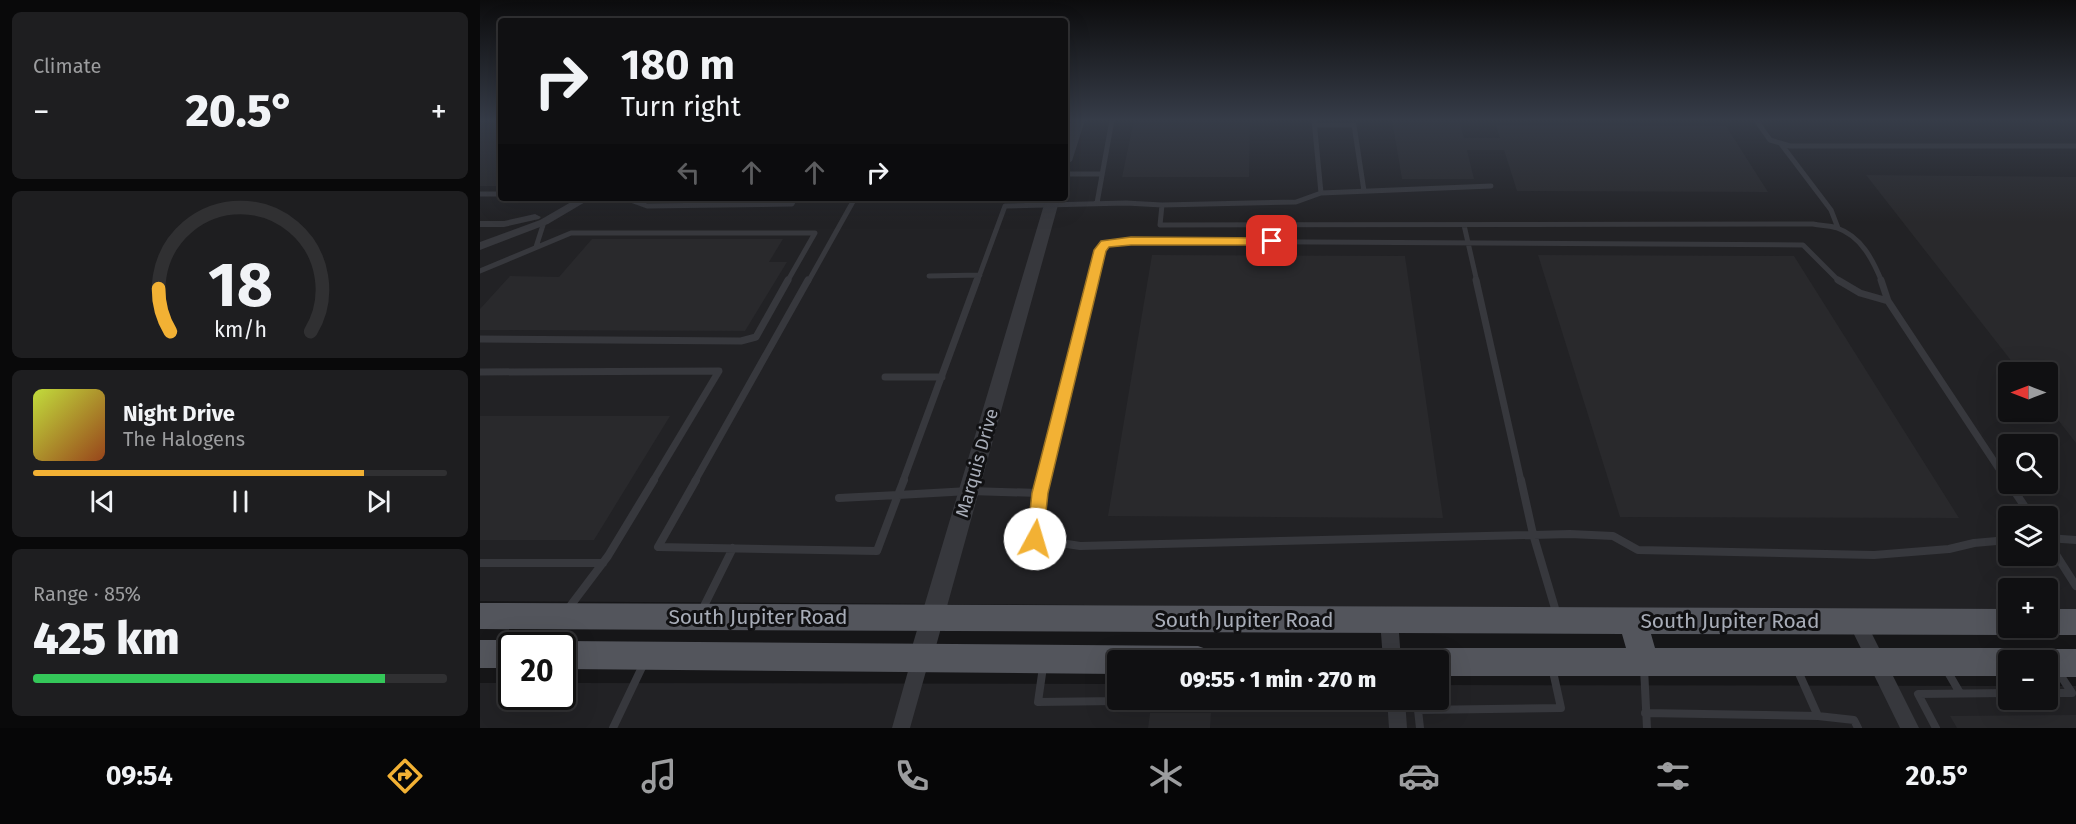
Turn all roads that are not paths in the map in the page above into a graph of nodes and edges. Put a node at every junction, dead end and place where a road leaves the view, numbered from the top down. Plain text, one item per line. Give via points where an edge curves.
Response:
1 (1106, 154) edge
2 (1317, 154) edge
3 (1358, 154) edge
4 (1789, 154) edge
5 (1068, 174) edge
6 (1102, 174) junction
7 (1491, 186) dead end
8 (1364, 191) junction
9 (1321, 193) junction
10 (480, 194) edge
11 (498, 194) edge
12 (581, 201) edge
13 (633, 201) edge
14 (663, 201) edge
15 (688, 201) edge
16 (794, 201) edge
17 (853, 201) edge
18 (1007, 201) edge
19 (1052, 201) edge
20 (1097, 203) junction
21 (574, 205) junction
22 (1162, 205) junction
23 (1005, 206) junction
24 (544, 222) junction
25 (480, 224) edge
26 (1464, 225) junction
27 (1838, 228) junction
28 (1468, 243) junction
29 (480, 246) edge
30 (536, 247) junction
31 (487, 268) junction
32 (480, 271) edge
33 (980, 275) junction
34 (480, 276) edge
35 (929, 276) dead end
36 (1888, 301) junction
37 (480, 339) edge
38 (480, 372) edge
39 (885, 377) dead end
40 (942, 377) junction
41 (1998, 466) edge
42 (969, 491) junction
43 (1040, 493) junction
44 (898, 495) junction
45 (839, 498) dead end
46 (1533, 534) junction
47 (2058, 540) edge
48 (2076, 540) edge
49 (1998, 541) edge
50 (733, 548) junction
51 (2058, 556) edge
52 (483, 563) edge
53 (603, 563) junction
54 (480, 572) edge
55 (2076, 586) edge
56 (480, 616) edge
57 (563, 616) junction
58 (698, 617) junction
59 (932, 618) junction
60 (1389, 620) junction
61 (1559, 620) junction
62 (1633, 620) junction
63 (1857, 622) junction
64 (1998, 622) edge
65 (2058, 622) edge
66 (2076, 622) edge
67 (1391, 650) edge
68 (480, 654) edge
69 (498, 654) edge
70 (576, 655) edge
71 (647, 655) junction
72 (921, 657) junction
73 (1045, 658) junction
74 (1107, 660) edge
75 (1644, 661) junction
76 (1794, 661) junction
77 (1876, 661) junction
78 (1449, 662) edge
79 (1551, 662) junction
80 (1942, 662) junction
81 (1998, 662) edge
82 (2059, 663) edge
83 (1960, 693) junction
84 (1998, 693) edge
85 (2058, 693) edge
86 (1107, 701) edge
87 (1397, 710) edge
88 (1645, 713) junction
89 (1818, 716) junction
90 (613, 728) edge
91 (901, 728) edge
92 (1398, 728) edge
93 (1420, 728) edge
94 (1647, 728) edge
95 (1858, 728) edge
96 (1910, 728) edge
97 (1936, 728) edge

1 - 6 lane
2 - 9 lane
3 - 8 lane
4 - 27 lane via 1831,210
5 - 6 lane
6 - 20 lane
7 - 8 lane
8 - 9 lane
9 - 22 lane via 1296,202
10 - 11 lane
12 - 21 street
13 - 14 lane via 647,206
14 - 15 lane
15 - 16 lane
17 - 50 lane via 658,547
18 - 23 lane
19 - 20 lane
19 - 23 lane
19 - 42 street, Marquis Drive
20 - 22 lane
21 - 24 street
21 - 25 street via 504,225
22 - 26 lane via 1160,225
23 - 33 lane
24 - 29 street
24 - 30 lane
26 - 27 lane via 1814,224
26 - 28 lane
27 - 36 lane via 1852,236 1877,267
28 - 36 lane via 1803,245 1845,288
28 - 43 lane via 1105,244 1100,250
28 - 46 lane
30 - 31 lane
30 - 37 lane via 571,233 814,234 756,337 741,341
31 - 32 lane
31 - 34 lane
33 - 35 lane
33 - 40 lane
36 - 41 lane
38 - 53 lane via 719,371
39 - 40 lane
40 - 44 lane
42 - 43 lane
42 - 44 lane
42 - 59 street, Marquis Drive
43 - 46 lane via 1035,539 1080,546
44 - 45 lane
44 - 50 lane via 877,551
46 - 49 lane via 1613,536 1638,550 1874,555
46 - 61 lane
47 - 48 lane
50 - 58 lane
51 - 55 lane
52 - 53 lane
52 - 54 lane
53 - 57 lane
56 - 57 main road, South Jupiter Road
57 - 58 main road, South Jupiter Road
58 - 59 main road, South Jupiter Road
59 - 60 main road, South Jupiter Road
59 - 72 street, Marquis Drive
60 - 61 main road, South Jupiter Road
60 - 67 street
61 - 62 main road, South Jupiter Road
62 - 63 main road, South Jupiter Road
62 - 75 main road
63 - 64 main road, South Jupiter Road
63 - 77 street
65 - 66 main road
68 - 69 main road
70 - 71 main road, South Jupiter Road
71 - 72 main road, South Jupiter Road
71 - 90 lane
72 - 73 main road, South Jupiter Road
72 - 91 street, Marquis Drive
73 - 74 main road, South Jupiter Road
73 - 86 lane via 1038,702
75 - 76 main road
75 - 79 main road
75 - 88 lane
76 - 77 main road
76 - 89 lane
77 - 80 main road
77 - 96 street
78 - 79 main road
79 - 93 lane via 1561,708 1418,710
80 - 81 main road
80 - 83 lane
82 - 85 lane via 2072,693
83 - 84 lane
83 - 97 lane via 1918,694
87 - 92 street
88 - 89 lane
88 - 94 lane
89 - 95 lane via 1854,720

